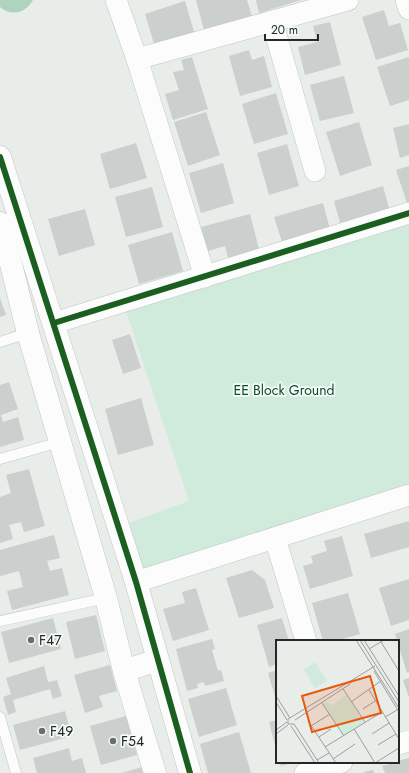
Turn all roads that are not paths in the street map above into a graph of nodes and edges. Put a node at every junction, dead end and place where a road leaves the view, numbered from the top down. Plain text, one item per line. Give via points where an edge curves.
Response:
1 (116, 0) edge
2 (348, 0) edge
3 (406, 0) edge
4 (409, 9) edge
5 (272, 21) junction
6 (137, 59) junction
7 (0, 157) edge
8 (315, 171) dead end
9 (409, 213) edge
10 (0, 223) edge
11 (16, 241) junction
12 (205, 277) junction
13 (54, 323) junction
14 (28, 333) junction
15 (0, 342) edge
16 (60, 442) junction
17 (0, 459) edge
18 (409, 495) edge
19 (275, 538) junction
20 (136, 582) junction
21 (106, 598) junction
22 (0, 621) edge
23 (306, 640) edge
24 (158, 660) junction
25 (124, 671) junction
26 (0, 717) edge
27 (409, 741) edge
28 (399, 744) edge
29 (338, 763) edge
30 (16, 773) edge
31 (155, 773) edge
32 (190, 773) edge
33 (305, 773) edge

1 - 6 street
2 - 5 street
3 - 4 street
5 - 6 street
5 - 8 street
6 - 12 street
7 - 11 street
9 - 12 street
10 - 11 street
11 - 13 street
11 - 14 street
12 - 13 street
13 - 20 street
14 - 15 lane
14 - 16 street
16 - 17 lane
16 - 21 street
18 - 19 street
19 - 20 street
19 - 23 street
20 - 24 street
21 - 22 lane
21 - 25 street
24 - 25 street
24 - 32 street
25 - 31 street
26 - 30 lane
27 - 28 street
29 - 33 street

